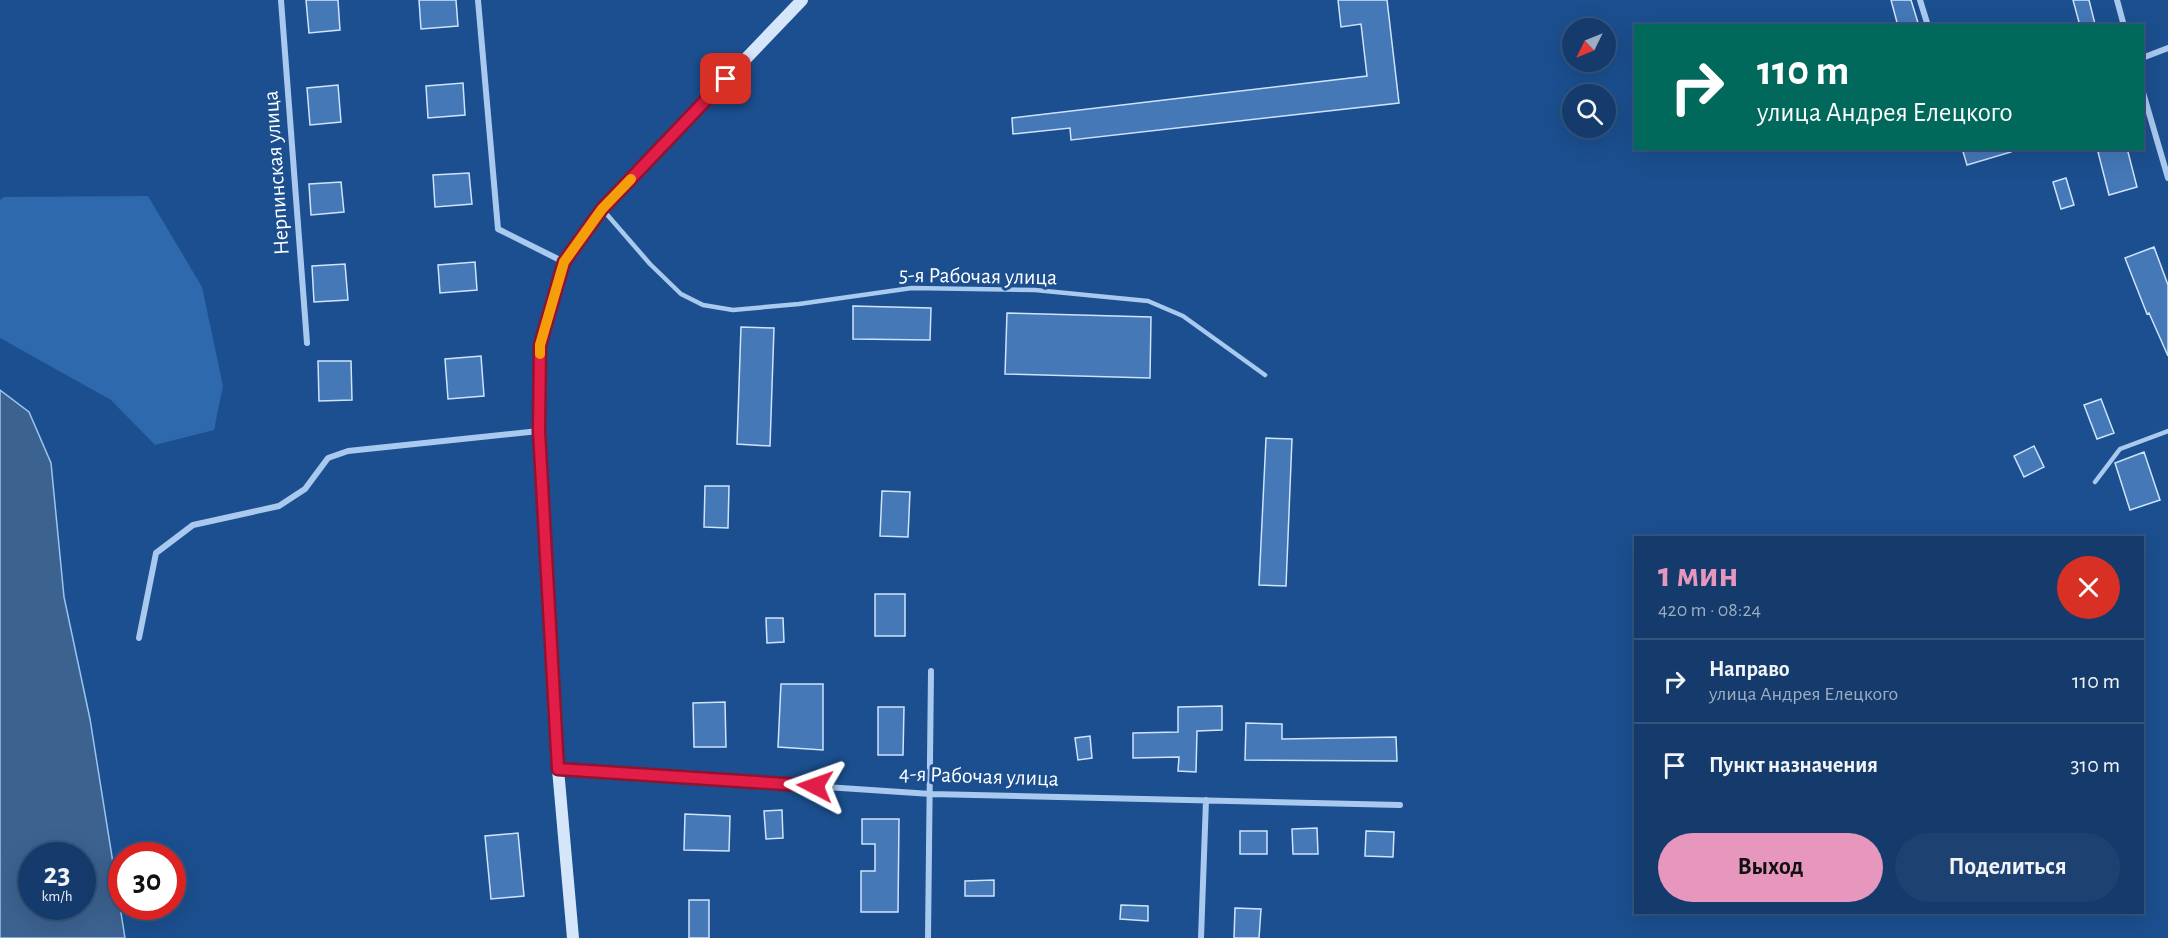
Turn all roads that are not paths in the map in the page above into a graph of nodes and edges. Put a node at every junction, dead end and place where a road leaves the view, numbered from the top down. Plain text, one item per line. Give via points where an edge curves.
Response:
1 (281, 0) edge
2 (478, 0) edge
3 (802, 0) edge
4 (1920, 0) edge
5 (2117, 0) edge
6 (1927, 24) edge
7 (2123, 24) edge
8 (2168, 48) edge
9 (2144, 57) edge
10 (2144, 96) edge
11 (2168, 178) edge
12 (602, 209) junction
13 (564, 262) junction
14 (308, 343) dead end
15 (1265, 375) dead end
16 (539, 431) junction
17 (2168, 431) edge
18 (2095, 482) dead end
19 (139, 638) dead end
20 (931, 671) dead end
21 (558, 769) junction
22 (931, 794) junction
23 (1206, 800) junction
24 (1400, 805) dead end
25 (573, 938) edge
26 (928, 938) edge
27 (1201, 938) edge

1 - 14 street, Нерпинская улица
2 - 13 street via 498,229
3 - 12 main road
4 - 6 street
5 - 7 street
8 - 9 street
10 - 11 street
12 - 13 main road
12 - 15 lane, 5-я Рабочая улица via 681,294 703,305 734,310 912,288 1035,290 1148,301 1183,316
13 - 16 main road via 540,345
16 - 19 street via 348,451 328,458 304,489 279,506 193,525 156,553
16 - 21 main road
17 - 18 lane via 2120,449
20 - 22 street
21 - 22 street, 4-я Рабочая улица
21 - 25 main road
22 - 23 street, 4-я Рабочая улица
22 - 26 street
23 - 24 street, 4-я Рабочая улица
23 - 27 street

